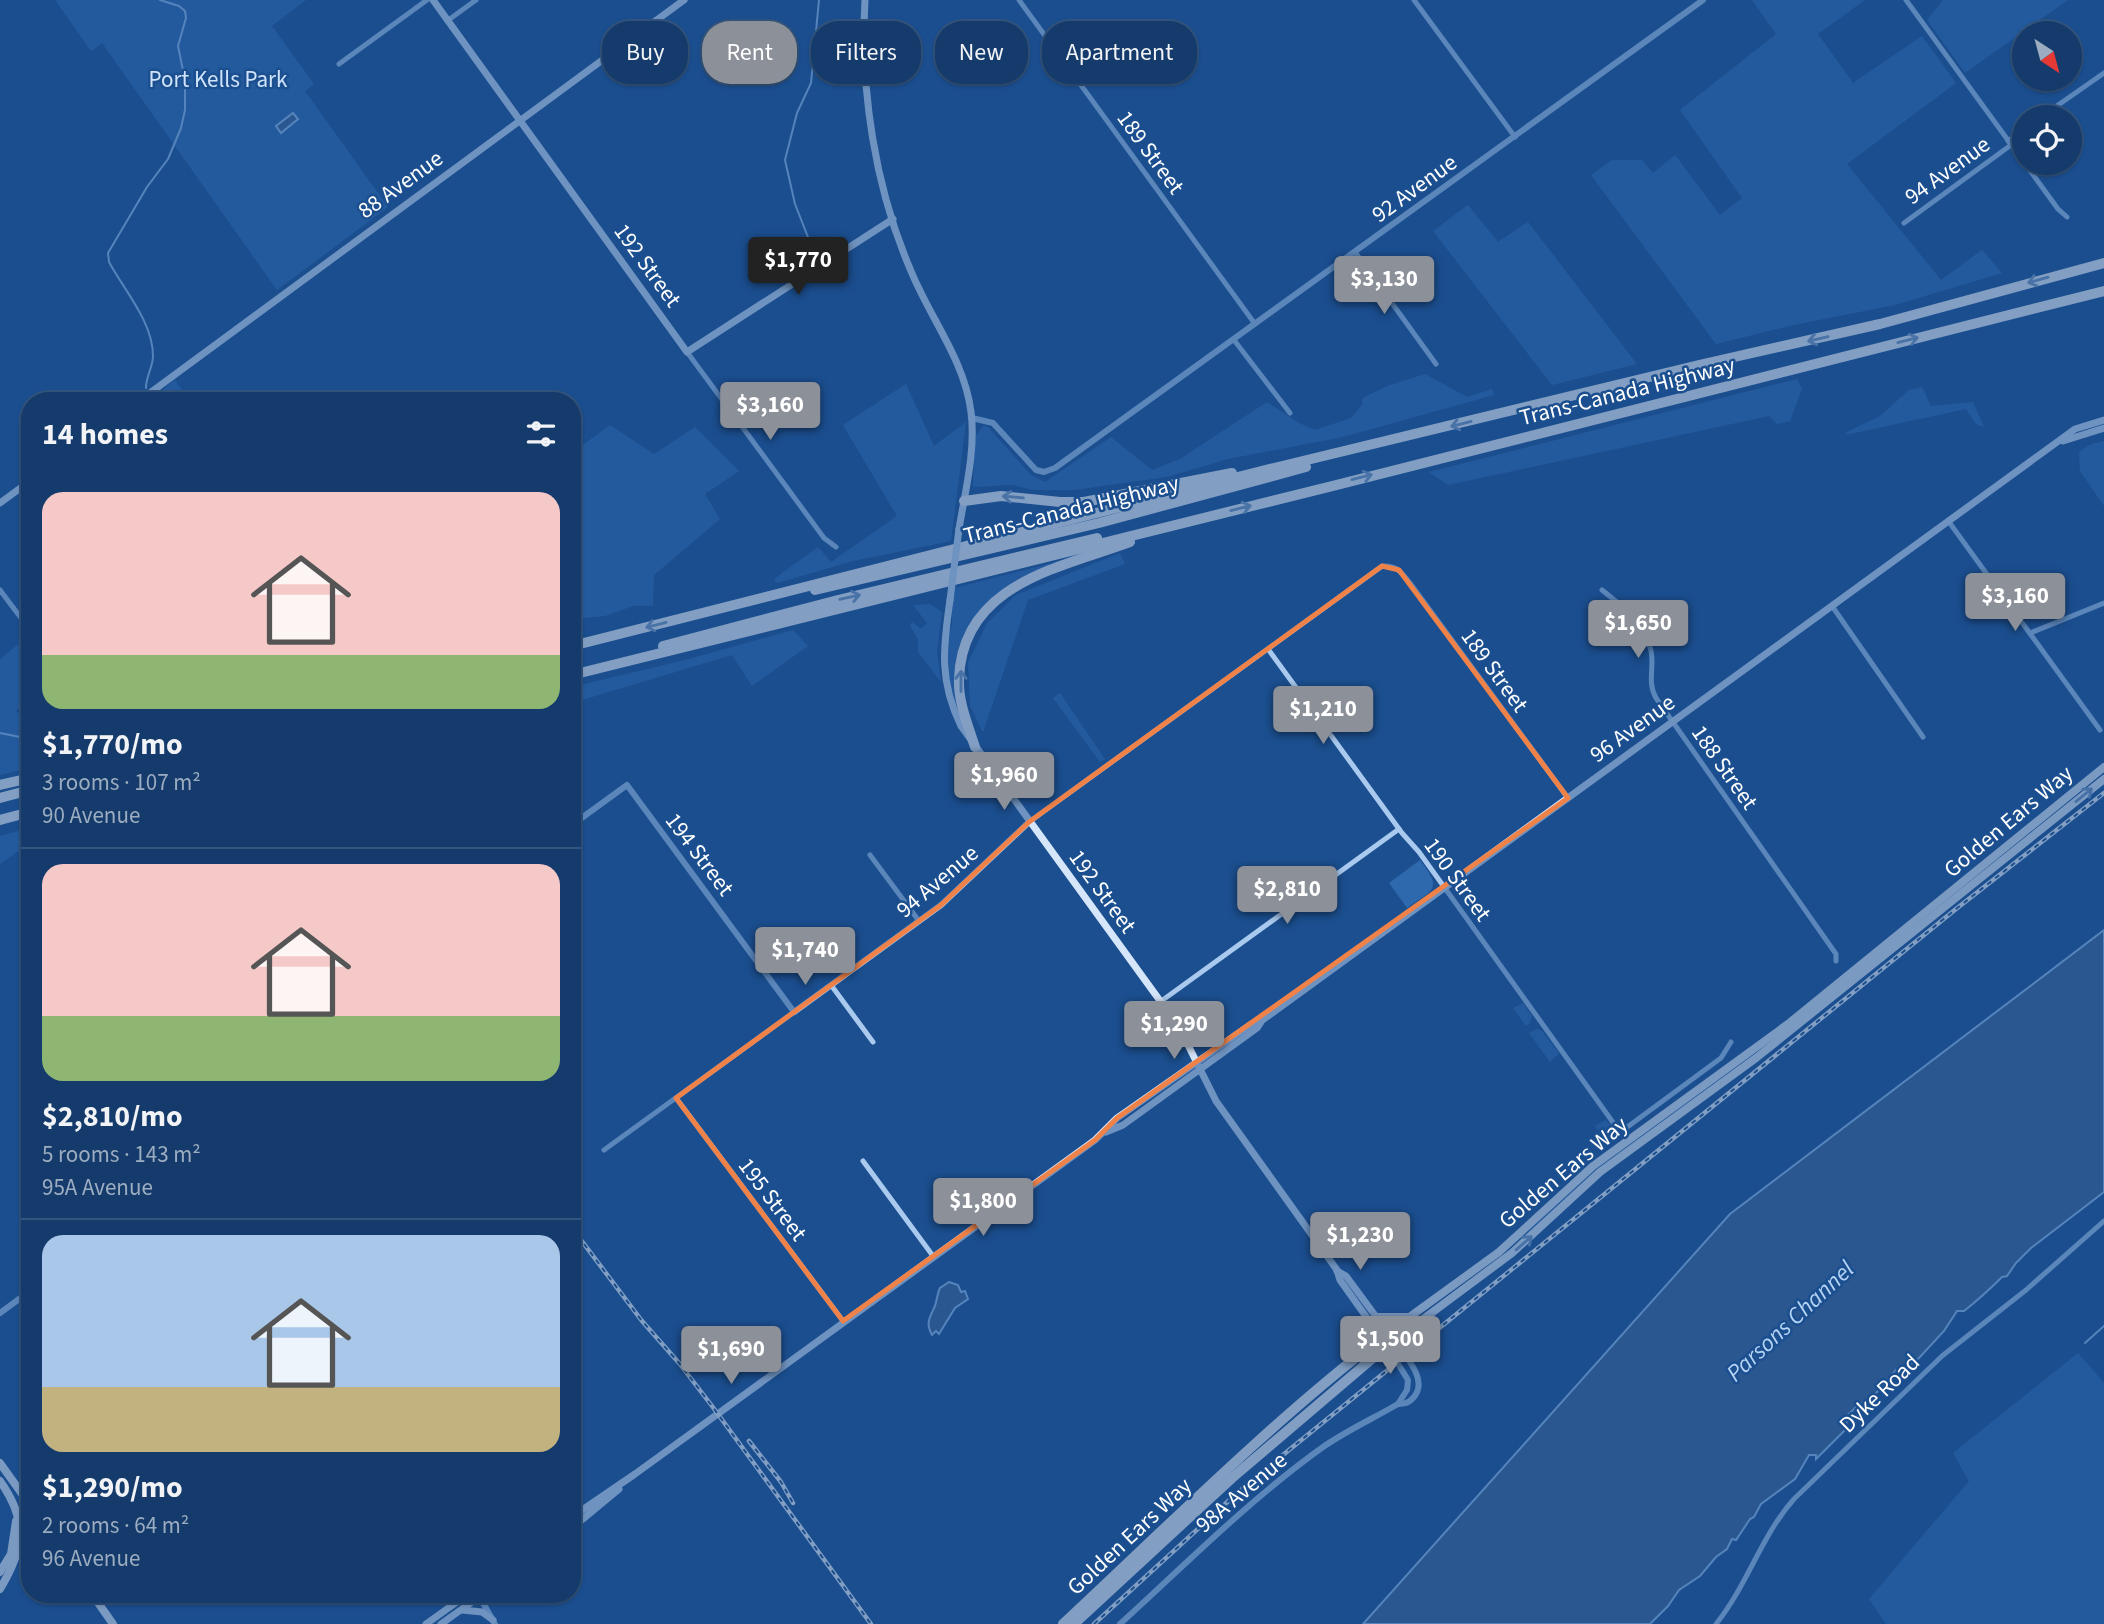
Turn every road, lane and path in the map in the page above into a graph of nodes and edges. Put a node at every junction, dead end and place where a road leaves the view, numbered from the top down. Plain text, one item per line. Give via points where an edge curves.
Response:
1 (427, 0) edge
2 (433, 0) edge
3 (476, 0) edge
4 (684, 0) edge
5 (865, 0) edge
6 (1019, 0) edge
7 (1414, 0) edge
8 (1703, 0) edge
9 (1906, 0) edge
10 (447, 21) junction
11 (339, 64) dead end
12 (2104, 72) edge
13 (2058, 105) edge
14 (519, 120) junction
15 (1515, 137) junction
16 (2012, 140) edge
17 (2009, 143) junction
18 (2067, 217) dead end
19 (892, 219) junction
20 (1903, 223) dead end
21 (1355, 252) junction
22 (2104, 263) edge
23 (2104, 291) edge
24 (1255, 324) junction
25 (1234, 340) junction
26 (687, 352) junction
27 (1436, 364) dead end
28 (151, 392) edge
29 (1290, 413) dead end
30 (972, 418) junction
31 (2104, 420) edge
32 (2104, 428) edge
33 (1426, 433) junction
34 (2056, 443) junction
35 (1274, 468) junction
36 (21, 488) edge
37 (964, 501) junction
38 (0, 503) edge
39 (1186, 522) junction
40 (1949, 522) junction
41 (836, 547) dead end
42 (1391, 565) joint
43 (0, 590) edge
44 (1602, 590) dead end
45 (2104, 603) edge
46 (1832, 606) junction
47 (722, 609) junction
48 (21, 619) edge
49 (2030, 633) junction
50 (581, 644) edge
51 (1268, 649) junction
52 (581, 673) edge
53 (1672, 723) junction
54 (2100, 730) dead end
55 (1923, 737) dead end
56 (975, 747) junction
57 (2104, 767) edge
58 (2104, 779) edge
59 (21, 780) edge
60 (0, 785) edge
61 (21, 792) edge
62 (0, 798) edge
63 (1567, 799) junction
64 (21, 814) edge
65 (581, 818) edge
66 (0, 820) edge
67 (1029, 822) junction
68 (1399, 829) junction
69 (870, 855) dead end
70 (1444, 888) junction
71 (919, 921) junction
72 (1836, 961) dead end
73 (831, 985) junction
74 (1160, 1002) junction
75 (794, 1012) junction
76 (873, 1042) dead end
77 (1731, 1042) dead end
78 (1199, 1065) junction
79 (676, 1098) junction
80 (604, 1150) dead end
81 (863, 1161) dead end
82 (2104, 1221) edge
83 (933, 1256) junction
84 (21, 1298) edge
85 (0, 1313) edge
86 (1407, 1317) junction
87 (1374, 1320) junction
88 (843, 1321) junction
89 (1411, 1328) junction
90 (1388, 1339) junction
91 (1368, 1348) junction
92 (1403, 1354) junction
93 (1398, 1404) junction
94 (0, 1463) edge
95 (635, 1474) junction
96 (0, 1481) edge
97 (21, 1492) edge
98 (581, 1511) edge
99 (17, 1514) junction
100 (581, 1520) edge
101 (20, 1547) joint
102 (0, 1572) edge
103 (0, 1589) edge
104 (98, 1603) edge
105 (455, 1603) edge
106 (470, 1603) edge
107 (484, 1603) edge
108 (461, 1610) junction
109 (494, 1622) edge
110 (113, 1624) edge
111 (426, 1624) edge
112 (441, 1624) edge
113 (1063, 1624) edge
114 (1074, 1624) edge
115 (1120, 1624) edge
116 (1716, 1624) edge

1 - 11 street
2 - 10 main road, 192 Street
3 - 10 street
4 - 14 main road, 88 Avenue
5 - 19 main road, 192 Street via 871,121
6 - 24 street, 189 Street
7 - 15 street
8 - 15 street, 92 Avenue
9 - 17 street
10 - 14 main road, 192 Street
12 - 13 street
14 - 26 main road, 192 Street
14 - 28 main road, 88 Avenue
15 - 21 street, 92 Avenue
16 - 17 street, 94 Avenue
17 - 18 street
17 - 20 street, 94 Avenue
19 - 26 main road
19 - 30 main road, 192 Street via 914,279 965,382
21 - 24 street, 92 Avenue
21 - 27 street
22 -> 33 highway, Trans-Canada Highway via 1881,324
39 -> 23 highway, Trans-Canada Highway
24 - 25 street, 92 Avenue
25 - 29 street
25 - 30 street, 92 Avenue via 1055,468 1042,472 993,423
26 - 41 street, 192 Street via 819,532
30 - 37 main road, 192 Street
31 - 34 main road, 96 Avenue via 2075,429
32 - 34 main road, 96 Avenue
33 - 35 highway, Trans-Canada Highway
33 - 47 highway, Trans-Canada Highway via 1099,523
34 - 40 main road, 96 Avenue
35 -> 37 highway via 1084,502 1001,496
35 - 47 highway, Trans-Canada Highway
36 - 38 main road
37 - 56 main road, 192 Street, bridge via 943,664 954,712
52 -> 39 highway, Trans-Canada Highway
56 -> 39 highway via 959,679 975,622 995,600 1019,582
40 - 46 main road, 96 Avenue
40 - 49 street
42 - 51 street, 94 Avenue via 1382,566
42 - 63 street, 189 Street via 1405,576
43 - 48 street
44 - 53 street, 188 Street via 1618,603 1650,648 1651,689
45 - 49 street
46 - 53 main road, 96 Avenue
46 - 55 street
47 -> 50 highway, Trans-Canada Highway
49 - 54 street
51 - 67 street, 94 Avenue
51 - 68 street, 190 Street
53 - 63 main road, 96 Avenue
53 - 72 street, 188 Street via 1836,954
56 - 67 main road, 192 Street
57 - 86 main road, Golden Ears Way via 1788,1024 1593,1166 1507,1245
89 -> 58 main road, Golden Ears Way via 1523,1245 1600,1172 1756,1058
59 - 60 highway
61 - 62 highway
63 - 70 main road, 96 Avenue
64 - 66 highway
65 - 75 street, 194 Street via 627,785
67 - 71 street, 94 Avenue
67 - 74 main road, 192 Street
68 - 70 street, 190 Street
68 - 74 street
69 - 71 street
70 - 77 street, 190 Street via 1619,1130 1721,1058
70 - 78 main road, 96 Avenue
71 - 73 street, 94 Avenue
73 - 75 street, 94 Avenue
73 - 76 street
74 - 78 main road, 192 Street
75 - 79 street, 94 Avenue
78 - 83 main road, 96 Avenue via 1117,1118 1105,1132
78 - 87 main road, 192 Street via 1216,1101 1340,1280
79 - 80 street, 94 Avenue
79 - 88 street, 195 Street
81 - 83 street
82 - 116 street, Dyke Road via 1942,1356 1794,1499
83 - 88 main road, 96 Avenue
84 - 85 street
86 - 87 main road
86 - 90 main road, Golden Ears Way
87 - 90 main road, 192 Street
87 - 91 highway
88 - 95 main road, 96 Avenue
89 - 90 main road, Golden Ears Way
89 - 92 main road
90 - 91 highway, Golden Ears Way
90 - 92 street, 192 Street
90 - 93 street, 192 Street via 1408,1380
90 - 114 highway, Golden Ears Way
91 - 113 highway, Golden Ears Way
92 - 93 street, 192 Street via 1419,1387 1410,1401
93 - 115 street, 98A Avenue via 1304,1461
94 - 97 main road
95 - 98 main road, 96 Avenue
95 - 100 main road, 96 Avenue
96 - 99 main road
99 - 101 main road
99 - 102 main road via 11,1554
101 - 103 main road
104 - 110 main road
105 - 111 main road
106 - 108 main road
107 - 109 street
108 - 109 main road via 482,1612
108 - 112 main road

